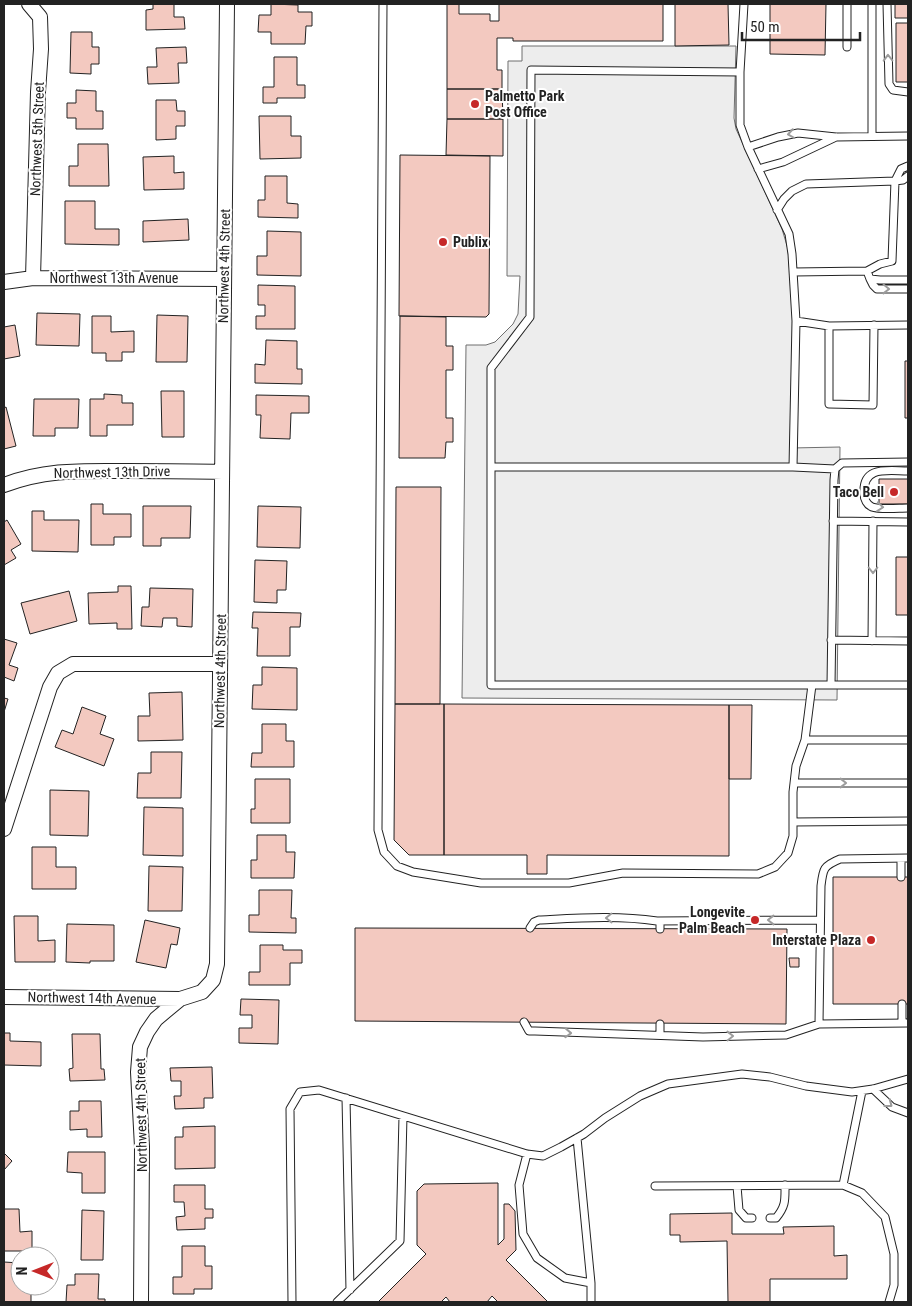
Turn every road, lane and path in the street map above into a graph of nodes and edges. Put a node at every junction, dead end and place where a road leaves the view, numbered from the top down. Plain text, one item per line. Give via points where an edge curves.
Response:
1 (30, 4) edge
2 (227, 4) edge
3 (383, 4) edge
4 (744, 4) edge
5 (847, 4) edge
6 (872, 4) edge
7 (888, 4) edge
8 (847, 47) dead end
9 (740, 72) junction
10 (908, 92) edge
11 (872, 136) junction
12 (908, 136) edge
13 (836, 137) junction
14 (748, 147) junction
15 (908, 166) edge
16 (758, 169) junction
17 (908, 176) edge
18 (895, 181) junction
19 (777, 210) junction
20 (794, 272) junction
21 (868, 275) junction
22 (33, 278) junction
23 (224, 279) junction
24 (908, 280) edge
25 (4, 282) edge
26 (908, 289) edge
27 (796, 321) junction
28 (874, 325) junction
29 (908, 325) edge
30 (829, 326) junction
31 (908, 462) edge
32 (793, 466) junction
33 (491, 467) junction
34 (835, 469) junction
35 (908, 471) edge
36 (222, 472) junction
37 (4, 485) edge
38 (908, 508) edge
39 (833, 521) junction
40 (873, 522) junction
41 (908, 522) edge
42 (831, 640) junction
43 (872, 641) junction
44 (908, 641) edge
45 (220, 664) junction
46 (812, 685) junction
47 (831, 685) junction
48 (908, 685) edge
49 (806, 740) junction
50 (908, 740) edge
51 (794, 783) junction
52 (908, 783) edge
53 (908, 821) edge
54 (793, 822) junction
55 (4, 829) edge
56 (905, 858) edge
57 (902, 877) dead end
58 (820, 920) junction
59 (530, 928) dead end
60 (4, 997) edge
61 (180, 1000) junction
62 (902, 1004) dead end
63 (524, 1022) dead end
64 (905, 1023) edge
65 (660, 1024) dead end
66 (819, 1024) junction
67 (660, 1035) junction
68 (908, 1079) edge
69 (873, 1090) junction
70 (862, 1091) junction
71 (346, 1098) junction
72 (908, 1113) edge
73 (403, 1116) junction
74 (577, 1138) junction
75 (527, 1154) junction
76 (785, 1185) junction
77 (842, 1185) junction
78 (656, 1186) dead end
79 (738, 1186) junction
80 (752, 1218) dead end
81 (770, 1218) dead end
82 (591, 1284) junction
83 (350, 1290) junction
84 (141, 1302) edge
85 (292, 1302) edge
86 (337, 1302) edge
87 (591, 1302) edge
88 (889, 1302) edge

1 - 22 street, Northwest 5th Street via 40,17 41,49
2 - 23 street, Northwest 4th Street
3 - 54 lane via 378,830 384,852 397,866 413,872 481,883 569,883 623,872 758,874 775,867 788,853
4 - 9 lane
5 - 8 lane
6 - 11 lane
10 -> 7 lane via 893,90 889,84
9 - 14 lane via 740,124
9 - 33 lane via 532,70 530,317 491,368
11 - 12 lane
11 - 13 lane
13 -> 14 lane via 798,133
13 - 16 lane via 783,162
14 - 16 lane
15 - 18 lane via 901,169
16 - 19 lane
17 - 18 lane
18 - 19 lane via 806,184 792,191
18 - 21 lane via 892,261 880,264
19 - 20 lane via 789,234
20 - 21 lane
20 - 27 lane
21 - 24 lane via 880,280
21 -> 26 lane via 876,289
22 - 23 street, Northwest 13th Avenue
22 - 25 street, Northwest 13th Avenue
23 - 36 street, Northwest 4th Street
27 - 30 lane
27 - 32 lane
28 - 29 lane
28 - 30 lane
28 - 30 lane via 873,405 829,404
31 - 34 lane via 842,462
32 - 33 lane
32 - 34 lane
33 - 46 lane via 491,685
34 - 39 lane
35 -> 38 lane via 876,471 864,486 864,497 874,508
36 - 37 street, Northwest 13th Drive via 72,470 15,480
36 - 45 street, Northwest 4th Street
39 - 40 lane
39 - 42 lane
40 - 41 lane
40 -> 43 lane
42 - 43 lane
42 - 47 lane
43 - 44 lane
45 - 55 street via 73,664 58,673 50,687
45 - 61 street, Northwest 4th Street via 216,964 213,980 202,992
46 - 47 lane
46 - 49 lane
47 - 48 lane
49 - 50 lane
49 - 51 lane via 796,766
51 -> 52 lane
51 - 54 lane
53 - 54 lane
56 - 57 lane
56 - 58 lane via 840,859 830,863 822,871
58 -> 59 lane via 660,925 636,918 539,920
58 - 66 lane
60 - 61 street, Northwest 14th Avenue
61 - 84 street, Northwest 4th Street via 156,1019 140,1047
62 - 64 lane
63 -> 67 lane via 529,1030 535,1032
64 - 66 lane
65 - 67 lane
67 -> 66 lane via 786,1035
68 - 69 lane
69 - 70 lane
69 -> 72 lane via 892,1108
70 - 74 lane via 827,1090 742,1074 668,1084 640,1096
70 - 77 lane
71 - 73 lane
71 - 83 lane
71 - 85 lane via 319,1090 300,1092 290,1109
73 - 75 lane
73 - 83 lane via 400,1241
74 - 75 lane via 543,1156
74 - 82 lane
75 - 82 lane via 519,1185 523,1234 537,1258 566,1278
76 - 77 lane
76 - 79 lane
76 - 81 lane via 782,1211 776,1218
77 - 88 lane via 862,1193 885,1217 894,1254 894,1285
78 - 79 lane
79 - 80 lane via 739,1210 746,1218
82 - 87 lane
83 - 86 lane

